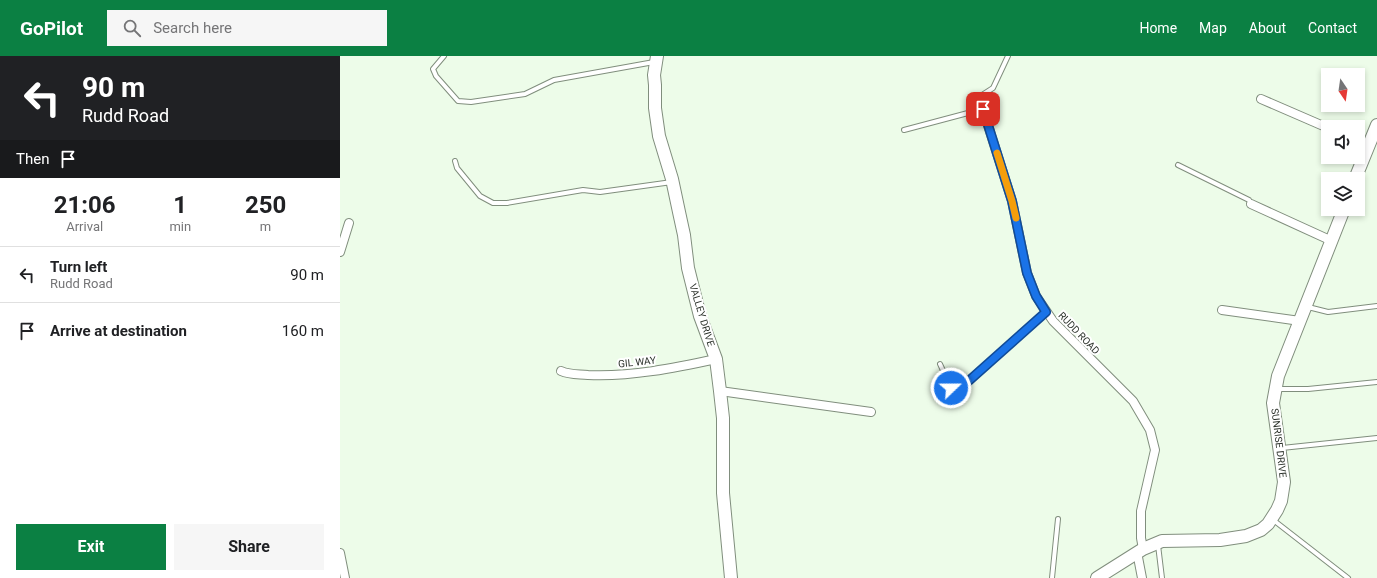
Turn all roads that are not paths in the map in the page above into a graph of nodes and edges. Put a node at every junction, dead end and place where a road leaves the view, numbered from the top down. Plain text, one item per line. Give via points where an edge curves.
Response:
1 (444, 56) edge
2 (1008, 56) edge
3 (657, 59) edge
4 (979, 97) joint
5 (1262, 99) dead end
6 (983, 109) junction
7 (1321, 125) edge
8 (1377, 125) edge
9 (904, 130) dead end
10 (1365, 140) edge
11 (455, 160) dead end
12 (1178, 165) dead end
13 (672, 182) junction
14 (1251, 204) joint
15 (1341, 216) edge
16 (349, 223) dead end
17 (1332, 241) junction
18 (340, 252) edge
19 (1377, 306) edge
20 (1305, 307) junction
21 (1222, 310) dead end
22 (1046, 312) junction
23 (1300, 321) junction
24 (716, 359) junction
25 (940, 364) dead end
26 (561, 371) dead end
27 (1377, 382) edge
28 (1276, 390) junction
29 (720, 391) junction
30 (871, 412) dead end
31 (1377, 438) edge
32 (1279, 448) junction
33 (1272, 518) junction
34 (1058, 519) dead end
35 (1158, 543) junction
36 (1140, 550) junction
37 (340, 557) edge
38 (345, 578) edge
39 (731, 578) edge
40 (1052, 578) edge
41 (1097, 578) edge
42 (1142, 578) edge
43 (1162, 578) edge
44 (1348, 578) edge

1 - 3 lane via 433,69 458,102 525,94 554,80
2 - 4 lane via 993,88
3 - 13 street, VALLEY DRIVE via 654,75 655,108 659,136
4 - 6 street, RUDD ROAD
5 - 7 street
6 - 9 lane
6 - 22 street, RUDD ROAD via 1012,201 1027,273
8 - 10 street
11 - 13 lane via 457,168 480,196 493,203 507,203 583,190 600,192
12 - 14 lane via 1249,200
13 - 24 street, VALLEY DRIVE via 684,235 688,268 700,316
14 - 17 street
15 - 17 street, SUNRISE DRIVE
16 - 18 street
17 - 20 street, SUNRISE DRIVE
19 - 20 lane via 1328,312
20 - 23 street, SUNRISE DRIVE
21 - 23 street
22 - 25 lane via 959,388 951,388
22 - 36 street, RUDD ROAD via 1132,400 1150,430 1155,450 1141,511
23 - 28 street, SUNRISE DRIVE via 1278,376
24 - 26 street, GIL WAY via 678,368 604,376 568,374
24 - 29 street, VALLEY DRIVE
27 - 28 lane
28 - 32 street, SUNRISE DRIVE via 1273,403
29 - 30 street
29 - 39 street, VALLEY DRIVE via 723,418 723,493
31 - 32 lane
32 - 33 street, SUNRISE DRIVE via 1284,482 1281,501
33 - 35 street, SUNRISE DRIVE via 1261,530 1246,536
33 - 44 lane
34 - 40 lane
35 - 36 street, SUNRISE DRIVE
35 - 43 lane
36 - 41 street, SUNRISE DRIVE
36 - 42 street, RUDD ROAD
37 - 38 street

